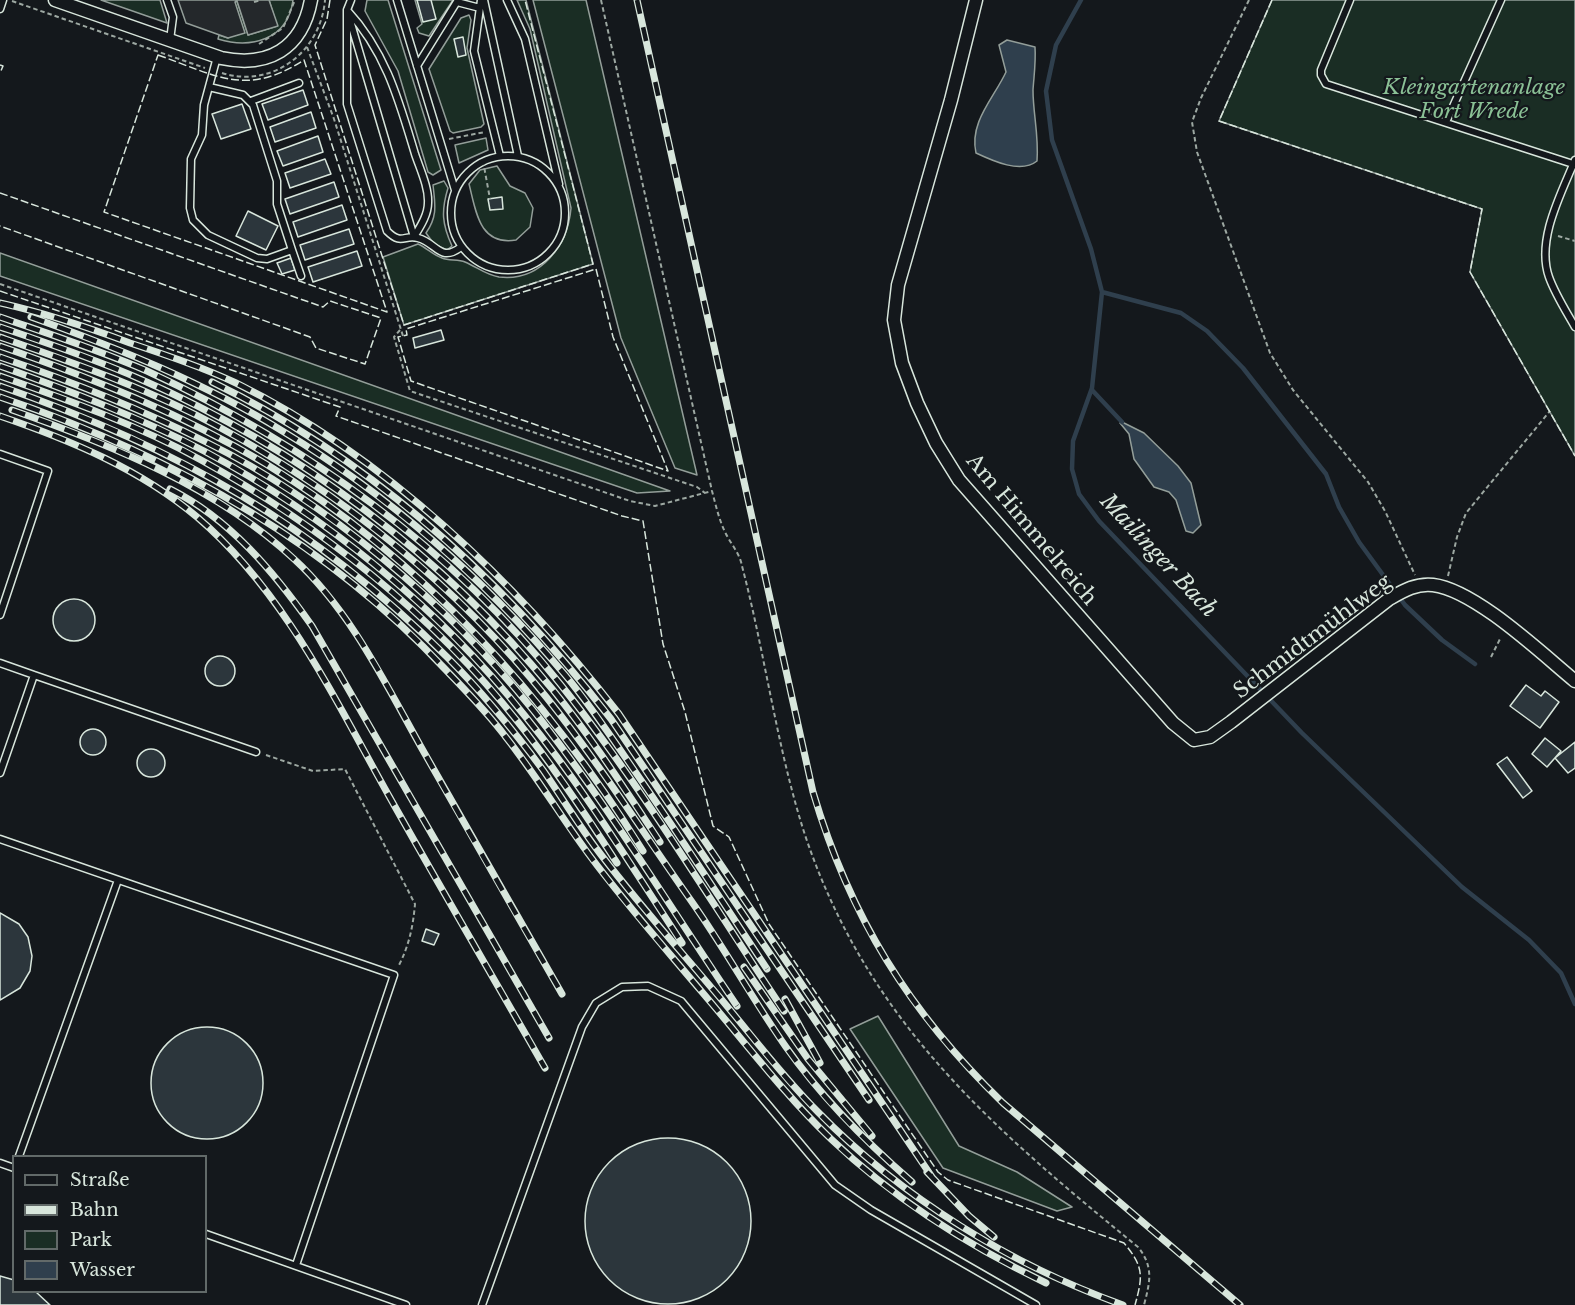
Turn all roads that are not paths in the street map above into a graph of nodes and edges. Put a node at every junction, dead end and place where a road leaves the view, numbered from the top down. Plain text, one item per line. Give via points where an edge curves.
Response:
1 (3, 0) edge
2 (55, 0) edge
3 (167, 0) edge
4 (311, 0) edge
5 (351, 0) edge
6 (397, 0) edge
7 (482, 0) edge
8 (507, 0) edge
9 (976, 0) edge
10 (1350, 0) edge
11 (1501, 0) edge
12 (457, 1) edge
13 (480, 8) junction
14 (0, 9) edge
15 (348, 10) junction
16 (170, 40) junction
17 (217, 56) junction
18 (417, 66) junction
19 (298, 83) dead end
20 (210, 87) junction
21 (251, 101) junction
22 (1446, 122) junction
23 (500, 156) junction
24 (518, 156) junction
25 (1574, 162) edge
26 (560, 188) junction
27 (455, 189) junction
28 (414, 237) junction
29 (461, 247) junction
30 (292, 250) junction
31 (302, 276) dead end
32 (1575, 327) edge
33 (0, 454) edge
34 (0, 615) edge
35 (0, 663) edge
36 (34, 675) junction
37 (1575, 681) edge
38 (1194, 740) joint
39 (256, 752) road end
40 (0, 773) edge
41 (0, 839) edge
42 (118, 880) junction
43 (19, 1155) edge
44 (207, 1234) edge
45 (296, 1265) junction
46 (406, 1305) edge
47 (482, 1305) edge
48 (1036, 1305) edge

1 - 14 lane
2 - 16 street
3 - 16 lane via 173,17
4 - 17 street via 297,35 271,57 240,62
5 - 15 lane
6 - 18 lane
7 - 13 lane
7 - 24 lane
8 - 26 lane via 525,39
9 - 38 street, Am Himmelreich via 898,285 894,320 902,363 926,423 959,480 1173,723
10 - 22 lane via 1321,70 1323,80 1332,87
11 - 22 lane
12 - 13 lane
12 - 18 lane
13 - 23 lane via 474,51
15 - 28 lane
15 - 28 lane via 366,30 387,67 423,181 428,203
15 - 28 lane via 347,104 387,231 395,239
16 - 17 street
17 - 20 lane
18 - 27 lane
19 - 21 lane
20 - 21 lane via 243,95
20 - 30 lane via 202,115 202,135 191,159 189,208 193,220 208,235 256,258 267,259
21 - 30 lane via 277,181 277,204
22 - 25 lane
23 - 24 lane
23 - 27 lane via 483,161 466,173
24 - 26 lane via 542,168
25 - 32 lane via 1548,233 1545,263
26 - 29 lane via 565,223 554,248 533,265 514,271 494,269 476,261
27 - 29 lane via 453,229
28 - 29 lane via 443,253 453,253
30 - 31 lane
33 - 34 lane via 48,471
35 - 36 lane
36 - 39 lane
36 - 40 lane
37 - 38 street, Schmidtmühlweg via 1471,600 1446,588 1419,586 1389,599 1210,737
41 - 42 lane
42 - 43 lane
42 - 45 lane via 394,975
44 - 45 lane
45 - 46 lane
47 - 48 lane via 582,1027 596,1003 622,987 648,986 681,1001 835,1185 871,1210

